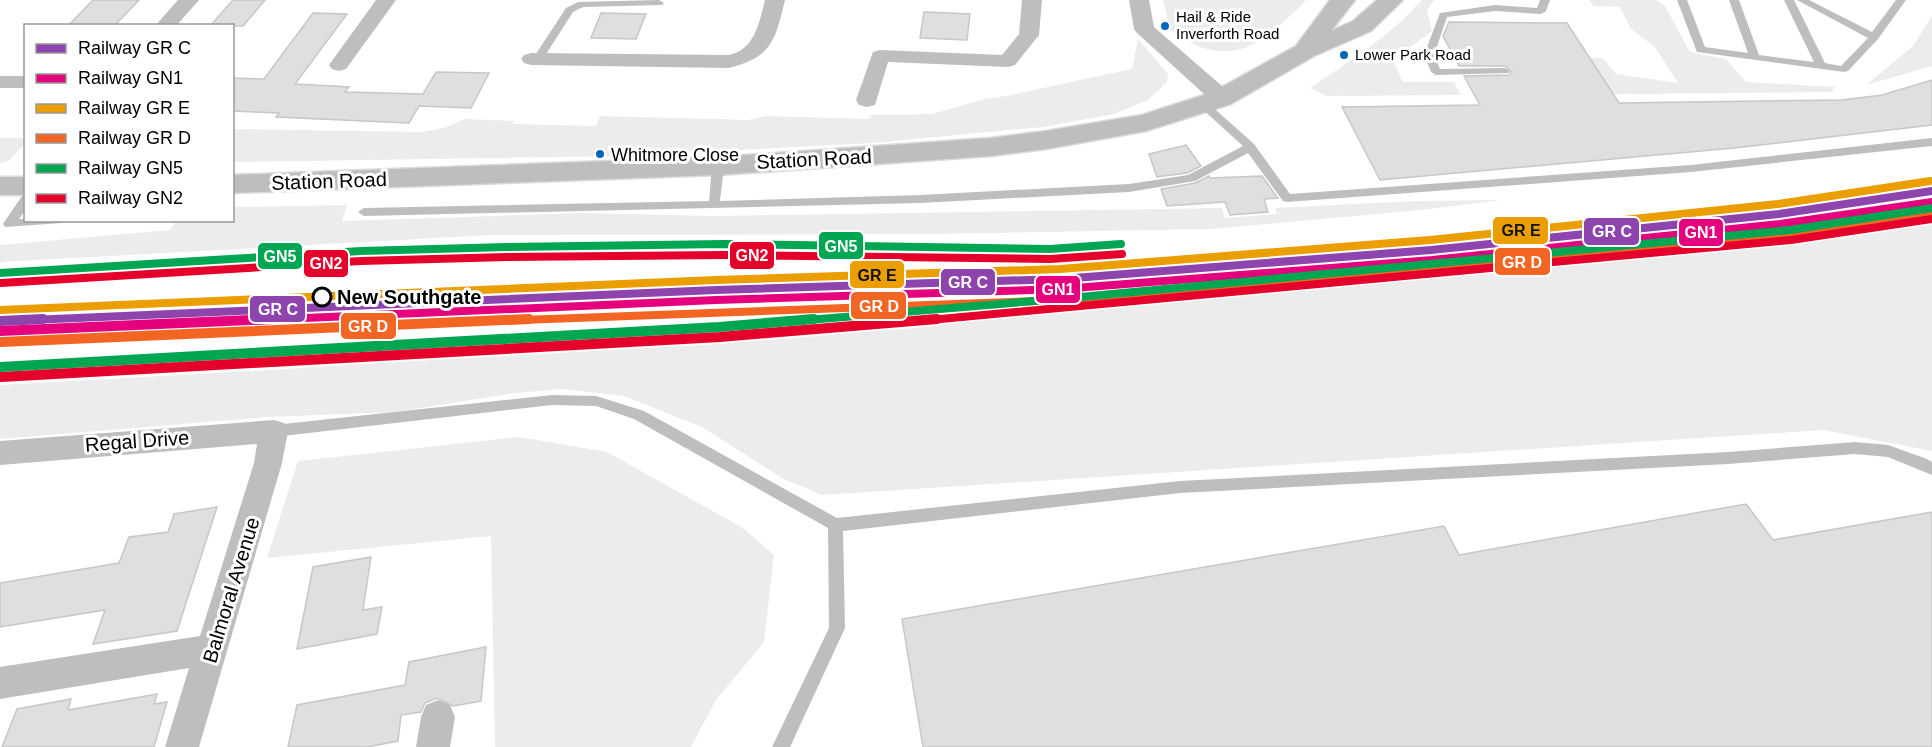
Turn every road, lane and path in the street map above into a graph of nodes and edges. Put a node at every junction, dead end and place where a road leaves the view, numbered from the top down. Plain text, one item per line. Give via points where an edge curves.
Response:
1 (189, 0) edge
2 (386, 0) edge
3 (775, 0) edge
4 (1032, 0) edge
5 (1139, 0) edge
6 (1343, 0) edge
7 (1391, 0) edge
8 (1545, 0) edge
9 (1682, 0) edge
10 (1734, 0) edge
11 (1789, 0) edge
12 (1802, 0) edge
13 (1901, 0) edge
14 (659, 3) dead end
15 (167, 24) edge
16 (1874, 37) junction
17 (1305, 51) junction
18 (1755, 57) junction
19 (534, 59) joint
20 (339, 66) dead end
21 (1821, 66) junction
22 (1505, 71) dead end
23 (0, 81) edge
24 (24, 82) edge
25 (867, 100) dead end
26 (1213, 101) junction
27 (1932, 142) edge
28 (1250, 147) junction
29 (718, 166) junction
30 (234, 184) edge
31 (19, 187) edge
32 (714, 205) junction
33 (364, 212) dead end
34 (34, 222) edge
35 (274, 431) junction
36 (0, 453) edge
37 (1932, 469) edge
38 (835, 525) junction
39 (213, 649) junction
40 (0, 684) edge
41 (182, 747) edge
42 (781, 747) edge

1 - 15 street
2 - 20 street
3 - 19 street via 765,40 742,59 712,63
4 - 25 street via 1029,34 1008,61 880,56
5 - 26 street via 1144,29
6 - 17 main road, Station Road
7 - 17 main road, Station Road via 1362,26
8 - 22 lane via 1541,11 1495,8 1443,15 1429,56 1436,72
9 - 18 lane via 1701,50
10 - 18 lane
11 - 21 lane
12 - 16 lane
13 - 16 lane
14 - 19 lane via 581,4 569,9
16 - 21 lane via 1844,69
17 - 26 main road, Station Road
18 - 21 lane
23 - 24 street
26 - 28 lane
26 - 29 main road, Station Road via 1146,123 991,147
27 - 28 lane via 1815,158 1660,172 1287,198
28 - 32 lane via 1191,178 1129,188
29 - 30 main road, Station Road
29 - 32 lane
31 - 34 lane via 9,224
32 - 33 lane
35 - 36 street, Regal Drive
35 - 38 lane via 552,400 596,401 639,415
35 - 39 street, Balmoral Avenue
37 - 38 lane via 1888,451 1855,448 1180,487
38 - 42 lane via 837,628
39 - 40 street
39 - 41 street, Balmoral Avenue

